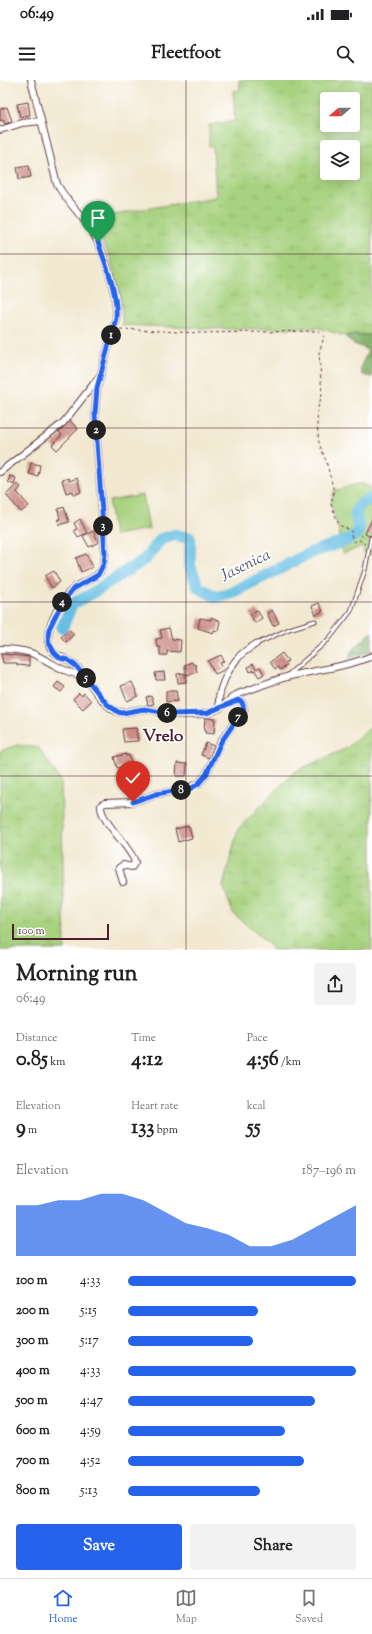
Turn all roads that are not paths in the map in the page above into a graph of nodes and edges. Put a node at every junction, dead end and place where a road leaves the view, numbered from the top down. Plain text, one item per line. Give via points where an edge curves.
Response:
1 (31, 80) edge
2 (41, 120) junction
3 (0, 130) edge
4 (101, 374) junction
5 (0, 472) edge
6 (370, 539) road end
7 (315, 621) dead end
8 (256, 644) joint
9 (0, 649) edge
10 (372, 656) edge
11 (84, 675) junction
12 (285, 678) junction
13 (227, 704) junction
14 (220, 708) junction
15 (123, 882) dead end

1 - 2 street
2 - 3 street
2 - 4 street via 57,184 91,230 108,270 117,309
4 - 5 street via 62,423
4 - 11 street via 95,399 95,414 104,563 98,575 67,595 52,622 48,636 54,652 76,666
6 - 12 lane via 365,570 351,611 329,639
7 - 8 lane
8 - 14 street via 240,655 231,667 220,691
9 - 11 street via 32,654 72,674
10 - 12 street via 338,667
11 - 14 street via 107,704 122,713 144,709 192,714 207,713
12 - 13 street via 245,692
13 - 14 street
13 - 15 street via 238,700 242,702 244,709 221,742 206,775 198,784 192,788 156,794 133,802 101,805 104,815 135,862 132,867 123,865 119,868

